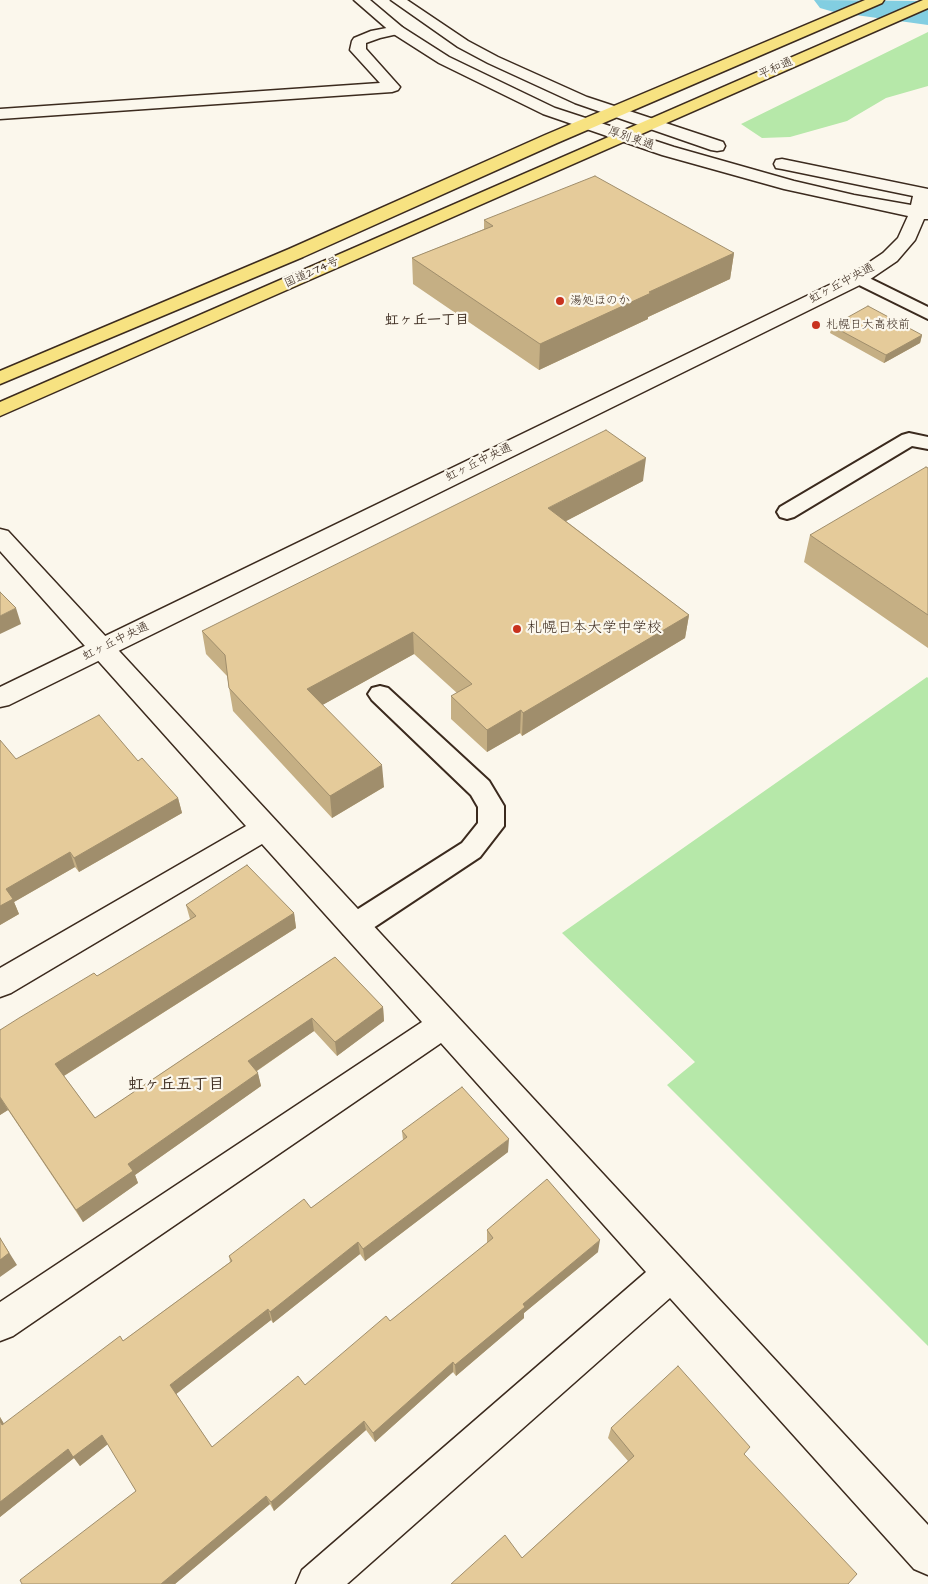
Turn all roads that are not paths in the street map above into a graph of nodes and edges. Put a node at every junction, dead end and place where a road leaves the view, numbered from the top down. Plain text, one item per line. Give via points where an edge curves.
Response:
1 (361, 0) edge
2 (398, 0) edge
3 (877, 0) edge
4 (928, 3) edge
5 (397, 30) junction
6 (615, 112) junction
7 (0, 114) edge
8 (588, 124) junction
9 (651, 124) junction
10 (624, 137) junction
11 (731, 151) dead end
12 (763, 159) dead end
13 (924, 203) edge
14 (859, 278) junction
15 (928, 314) edge
16 (0, 378) edge
17 (0, 410) edge
18 (928, 443) edge
19 (787, 512) dead end
20 (0, 536) edge
21 (101, 650) junction
22 (380, 694) dead end
23 (0, 698) edge
24 (265, 829) junction
25 (354, 926) junction
26 (0, 984) edge
27 (444, 1024) junction
28 (672, 1273) junction
29 (0, 1323) edge
30 (928, 1554) edge
31 (316, 1584) edge

1 - 5 street, 厚別東通
2 - 6 street, 厚別東通 via 492,60 568,95
3 - 6 highway, 平和通
4 - 9 highway, 平和通
5 - 7 street via 359,41 358,50 392,86
5 - 8 street, 厚別東通 via 470,74 549,111
6 - 8 highway, 平和通
6 - 9 street, 厚別東通
8 - 10 street, 厚別東通
8 - 16 highway, 国道274号
9 - 10 highway, 平和通
9 - 11 street, 厚別東通
10 - 13 street, 厚別東通 via 790,185
10 - 17 highway, 国道274号
12 - 13 street
13 - 14 street, 虹ヶ丘中央通 via 906,240 890,257
14 - 15 lane
14 - 21 street, 虹ヶ丘中央通
18 - 19 lane via 909,439
20 - 21 street
21 - 23 street, 虹ヶ丘中央通
21 - 24 street
22 - 25 lane via 480,788 491,806 491,826 471,850
24 - 25 street
24 - 26 street
25 - 27 street
27 - 28 street
27 - 29 street
28 - 30 street
28 - 31 street

